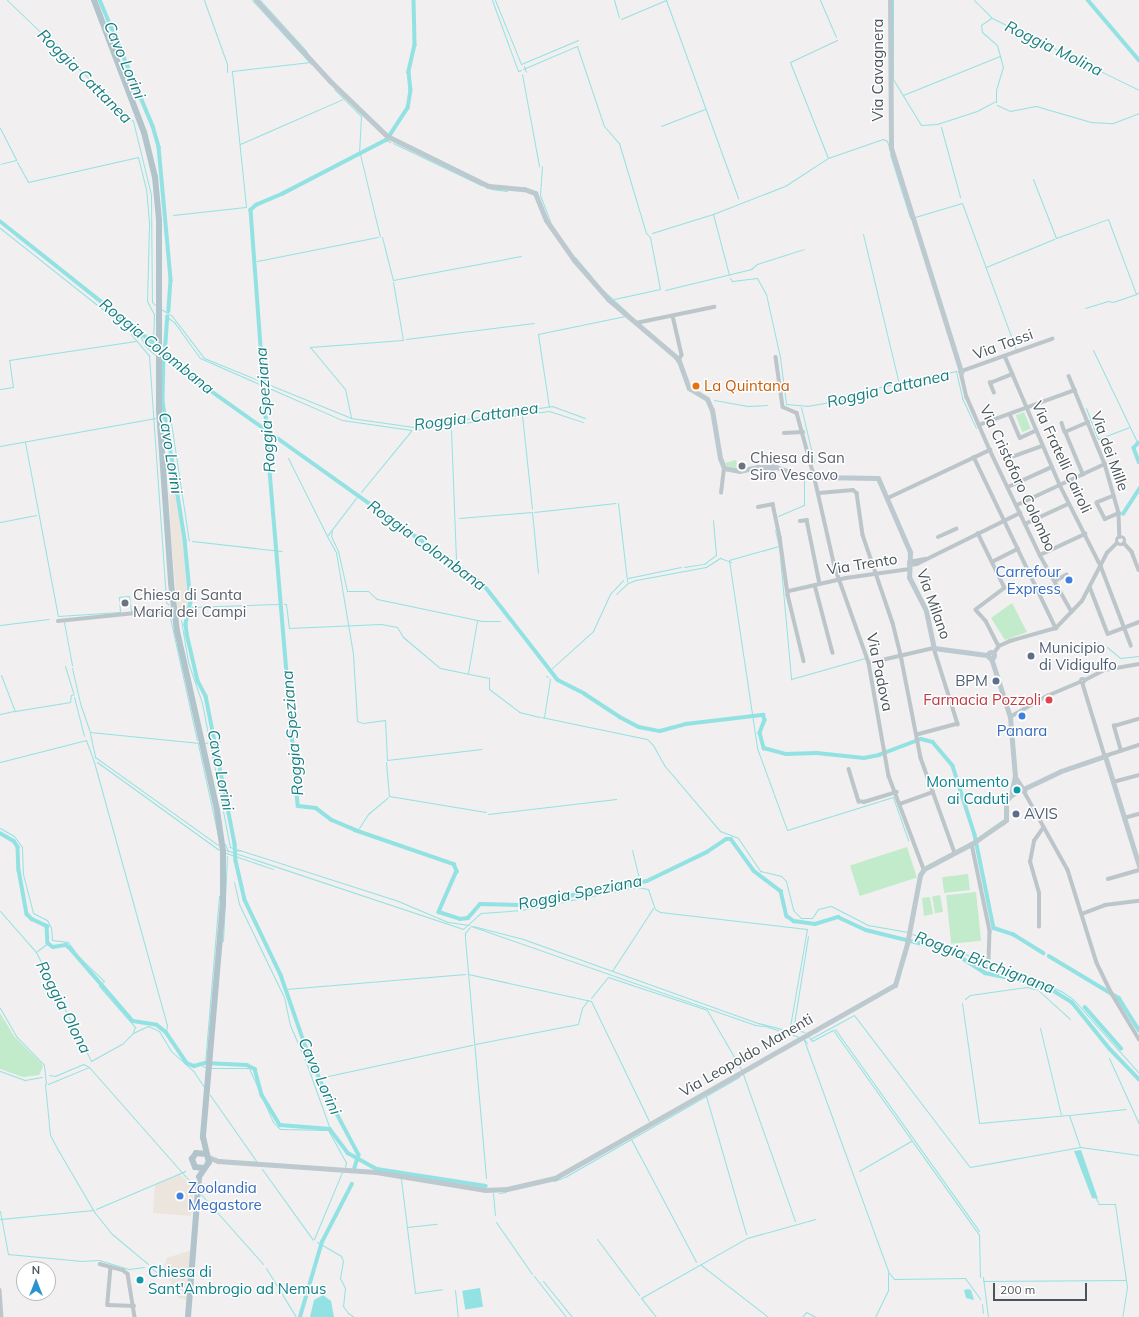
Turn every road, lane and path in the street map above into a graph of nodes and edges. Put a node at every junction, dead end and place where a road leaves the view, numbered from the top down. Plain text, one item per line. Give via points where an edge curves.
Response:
1 (90, 0) edge
2 (94, 0) edge
3 (256, 0) edge
4 (890, 0) edge
5 (98, 8) junction
6 (714, 307) dead end
7 (673, 316) junction
8 (636, 323) junction
9 (1053, 339) dead end
10 (1005, 356) junction
11 (776, 357) dead end
12 (679, 361) junction
13 (960, 372) junction
14 (1012, 374) junction
15 (1069, 376) dead end
16 (1075, 390) junction
17 (994, 393) dead end
18 (1025, 408) junction
19 (1010, 414) junction
20 (1088, 422) junction
21 (1062, 423) dead end
22 (979, 425) junction
23 (1035, 431) junction
24 (802, 432) junction
25 (1065, 432) junction
26 (784, 433) dead end
27 (1042, 446) junction
28 (990, 450) junction
29 (974, 457) junction
30 (1009, 458) dead end
31 (1105, 464) junction
32 (772, 466) junction
33 (1052, 467) junction
34 (724, 468) junction
35 (1083, 475) junction
36 (815, 477) junction
37 (773, 480) dead end
38 (1060, 485) junction
39 (1008, 487) junction
40 (818, 492) junction
41 (721, 493) dead end
42 (1114, 496) junction
43 (888, 498) junction
44 (1068, 504) junction
45 (1017, 505) junction
46 (758, 507) dead end
47 (1020, 513) junction
48 (1119, 513) junction
49 (800, 521) dead end
50 (1004, 521) junction
51 (1025, 524) junction
52 (956, 529) dead end
53 (978, 533) junction
54 (1085, 534) junction
55 (938, 537) dead end
56 (1120, 537) junction
57 (1117, 543) junction
58 (1124, 543) junction
59 (1018, 549) junction
60 (910, 552) junction
61 (1040, 555) junction
62 (920, 559) junction
63 (926, 559) junction
64 (992, 562) junction
65 (909, 565) junction
66 (1101, 566) junction
67 (1139, 570) edge
68 (875, 572) junction
69 (1066, 575) dead end
70 (839, 579) junction
71 (1055, 582) junction
72 (820, 584) junction
73 (815, 585) junction
74 (1090, 587) junction
75 (789, 591) junction
76 (174, 609) junction
77 (1072, 612) junction
78 (58, 621) dead end
79 (1139, 622) edge
80 (1056, 628) junction
81 (1124, 628) junction
82 (1131, 645) dead end
83 (999, 646) junction
84 (934, 648) junction
85 (833, 653) dead end
86 (901, 655) junction
87 (991, 656) junction
88 (804, 661) dead end
89 (869, 663) junction
90 (1139, 664) edge
91 (1083, 682) junction
92 (1010, 717) junction
93 (1139, 719) edge
94 (917, 736) junction
95 (1139, 745) edge
96 (1121, 751) junction
97 (1105, 756) junction
98 (849, 769) dead end
99 (1139, 775) edge
100 (1015, 776) junction
101 (1113, 782) junction
102 (1024, 791) junction
103 (896, 792) junction
104 (933, 792) junction
105 (1012, 795) junction
106 (900, 804) junction
107 (1139, 814) edge
108 (1124, 818) junction
109 (1044, 828) junction
110 (974, 843) junction
111 (955, 853) junction
112 (1139, 866) edge
113 (924, 869) junction
114 (1139, 870) edge
115 (1108, 879) dead end
116 (1139, 901) edge
117 (1082, 914) junction
118 (1039, 928) dead end
119 (989, 960) dead end
120 (1139, 1039) edge
121 (203, 1137) junction
122 (196, 1153) junction
123 (207, 1156) junction
124 (218, 1161) junction
125 (205, 1166) junction
126 (195, 1167) junction
127 (199, 1177) junction
128 (100, 1264) dead end
129 (110, 1267) junction
130 (0, 1290) edge
131 (0, 1295) edge
132 (134, 1306) junction
133 (1, 1310) edge
134 (2, 1317) edge
135 (135, 1317) edge
136 (188, 1317) edge

1 - 5 main road
2 - 5 main road
3 - 8 street via 330,81 389,137 488,186 524,189 535,193 546,220 574,260 608,299
4 - 13 street, Via Cavagnera via 890,140
5 - 76 main road via 144,132 155,177 159,220 159,410
6 - 7 street
7 - 8 street
7 - 12 street via 682,356
8 - 12 street
9 - 10 street, Via Tassi
10 - 13 street, Via Tassi
10 - 14 street, Via Fratelli Cairoli
11 - 24 street, Via Padova via 783,407 798,413
12 - 34 street via 689,388 710,403
13 - 22 street, Via Cristoforo Colombo
14 - 17 street via 990,383
14 - 18 street, Via Fratelli Cairoli
15 - 16 street, Via dei Mille
16 - 18 street
16 - 20 street, Via dei Mille
18 - 19 street
18 - 23 street, Via Fratelli Cairoli
19 - 22 street
19 - 23 street via 1020,438
20 - 25 street
20 - 31 street, Via dei Mille
21 - 25 street
22 - 28 street, Via Cristoforo Colombo
23 - 27 street, Via Fratelli Cairoli
24 - 26 street
24 - 36 street, Via Padova
25 - 35 street
27 - 30 street
27 - 33 street, Via Fratelli Cairoli
28 - 29 street
28 - 39 street, Via Cristoforo Colombo
29 - 43 street
29 - 50 street
31 - 35 street
31 - 42 street, Via dei Mille
32 - 34 street via 739,471
32 - 36 street via 801,476
32 - 37 street
33 - 38 street, Via Fratelli Cairoli
33 - 39 street
34 - 41 street
35 - 38 street
36 - 40 street, Via Padova
36 - 43 street, Via Milano via 878,478
38 - 44 street, Via Fratelli Cairoli
38 - 45 street
39 - 45 street, Via Cristoforo Colombo
40 - 68 street via 856,491 863,535
40 - 70 street, Via Padova
42 - 48 street, Via dei Mille
42 - 48 street via 1097,503 1105,519
43 - 60 street, Via Milano
44 - 51 street
44 - 54 street, Via Fratelli Cairoli
45 - 47 street, Via Cristoforo Colombo
46 - 75 street via 773,504
47 - 50 street
47 - 51 street, Via Cristoforo Colombo
48 - 56 street, Via dei Mille
49 - 72 street, Via Trento via 807,520
50 - 53 street
50 - 59 street
51 - 61 street, Via Cristoforo Colombo
52 - 55 street
53 - 63 street
53 - 64 street
54 - 61 street
54 - 66 street, Via Fratelli Cairoli
56 - 57 street
56 - 58 street via 1124,538
57 - 58 street
57 - 66 street via 1107,553
58 - 67 street via 1132,552
59 - 64 street
59 - 80 street
60 - 62 street
60 - 65 street, Via Milano
61 - 71 street, Via Cristoforo Colombo
62 - 63 street
62 - 65 street
63 - 65 street
64 - 83 street via 1005,588 976,610 986,621
65 - 68 street, Via Trento
65 - 84 street, Via Milano via 908,577 928,617
66 - 74 street
66 - 81 street, Via Fratelli Cairoli
68 - 70 street, Via Trento
68 - 86 street
69 - 71 street
70 - 72 street, Via Trento
70 - 89 street, Via Padova
71 - 77 street, Via Cristoforo Colombo
72 - 73 street, Via Trento
73 - 75 street, Via Trento
73 - 85 street, Via Trento
74 - 77 street
74 - 81 street via 1108,634
75 - 88 street
76 - 78 street
76 - 121 main road via 217,810 223,850 223,902
77 - 80 street
79 - 81 street
80 - 83 street
81 - 82 street, Via Fratelli Cairoli
83 - 87 street
84 - 86 street
84 - 87 street, Via Milano
84 - 94 street via 958,724
86 - 89 street
86 - 94 street
87 - 92 street
89 - 103 street, Via Padova via 883,750
90 - 91 street via 1104,670
91 - 92 street via 1047,696
91 - 97 street
92 - 100 street
93 - 96 street via 1114,726
94 - 104 street
95 - 96 street
96 - 97 street
97 - 101 street
97 - 102 street via 1061,771
98 - 103 street via 859,801 864,802
99 - 101 street
100 - 102 street
100 - 105 street
101 - 108 street
102 - 105 street
102 - 109 street via 1039,813
103 - 106 street, Via Padova
104 - 106 street
104 - 111 street
105 - 110 street via 1005,804 1006,820
106 - 113 street, Via Padova
107 - 108 street
108 - 112 street
109 - 117 street via 1068,870
109 - 118 street via 1034,841 1030,862 1039,893
110 - 111 street
110 - 119 street via 990,931
111 - 113 street
113 - 124 street, Via Leopoldo Manenti via 917,881 910,932 895,985 887,992 555,1178 507,1189 489,1190 376,1172
114 - 115 street
116 - 117 street via 1105,905
117 - 120 street via 1097,963
121 - 122 main road
121 - 123 main road
122 - 123 main road
122 - 126 main road via 192,1160
123 - 124 street
123 - 125 main road
124 - 125 street
125 - 126 main road
125 - 127 main road
126 - 127 main road
127 - 136 main road
128 - 129 street
129 - 132 street via 128,1274
129 - 132 street via 108,1304
130 - 131 street
131 - 133 street
132 - 135 street
133 - 134 street

